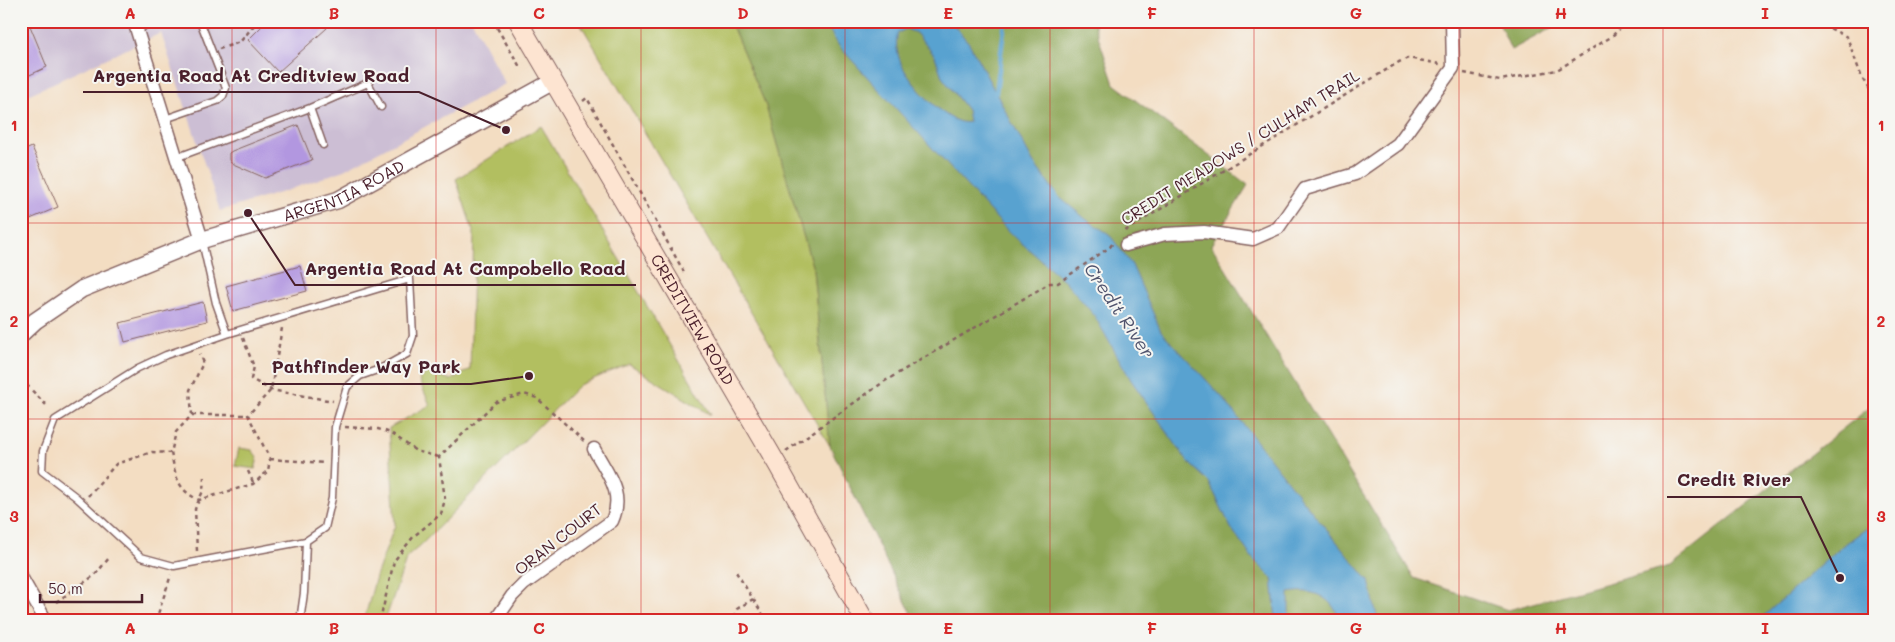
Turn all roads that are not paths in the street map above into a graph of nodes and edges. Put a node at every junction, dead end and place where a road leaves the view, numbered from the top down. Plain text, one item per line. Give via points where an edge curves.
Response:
1 (150, 21) edge
2 (200, 21) edge
3 (518, 21) edge
4 (1452, 21) edge
5 (136, 26) edge
6 (552, 82) junction
7 (381, 107) dead end
8 (310, 108) junction
9 (165, 119) junction
10 (324, 145) dead end
11 (178, 157) junction
12 (202, 240) junction
13 (1126, 245) dead end
14 (21, 334) edge
15 (227, 334) junction
16 (594, 450) road end
17 (306, 541) junction
18 (21, 577) edge
19 (46, 621) edge
20 (300, 621) edge
21 (495, 621) edge
22 (865, 621) edge

1 - 5 lane
2 - 9 lane via 226,88 224,96 203,107
3 - 6 main road, CREDITVIEW ROAD
4 - 13 street via 1453,68 1398,144 1355,174 1305,189 1278,228 1253,239 1204,232 1165,234
5 - 9 street
6 - 12 street, ARGENTIA ROAD via 338,200
6 - 22 main road, CREDITVIEW ROAD
7 - 8 lane via 368,83
8 - 10 lane
8 - 11 lane
9 - 11 street
11 - 12 street
12 - 14 street, ARGENTIA ROAD via 82,289
12 - 15 lane via 216,303
15 - 17 lane via 410,279 413,336 406,354 360,376 347,387 335,427 332,498 326,528
15 - 17 lane via 138,368 55,420 43,451 42,471 141,557 174,566
16 - 21 street, ORAN COURT via 618,494 618,507 612,520 524,584
17 - 20 lane
18 - 19 street

